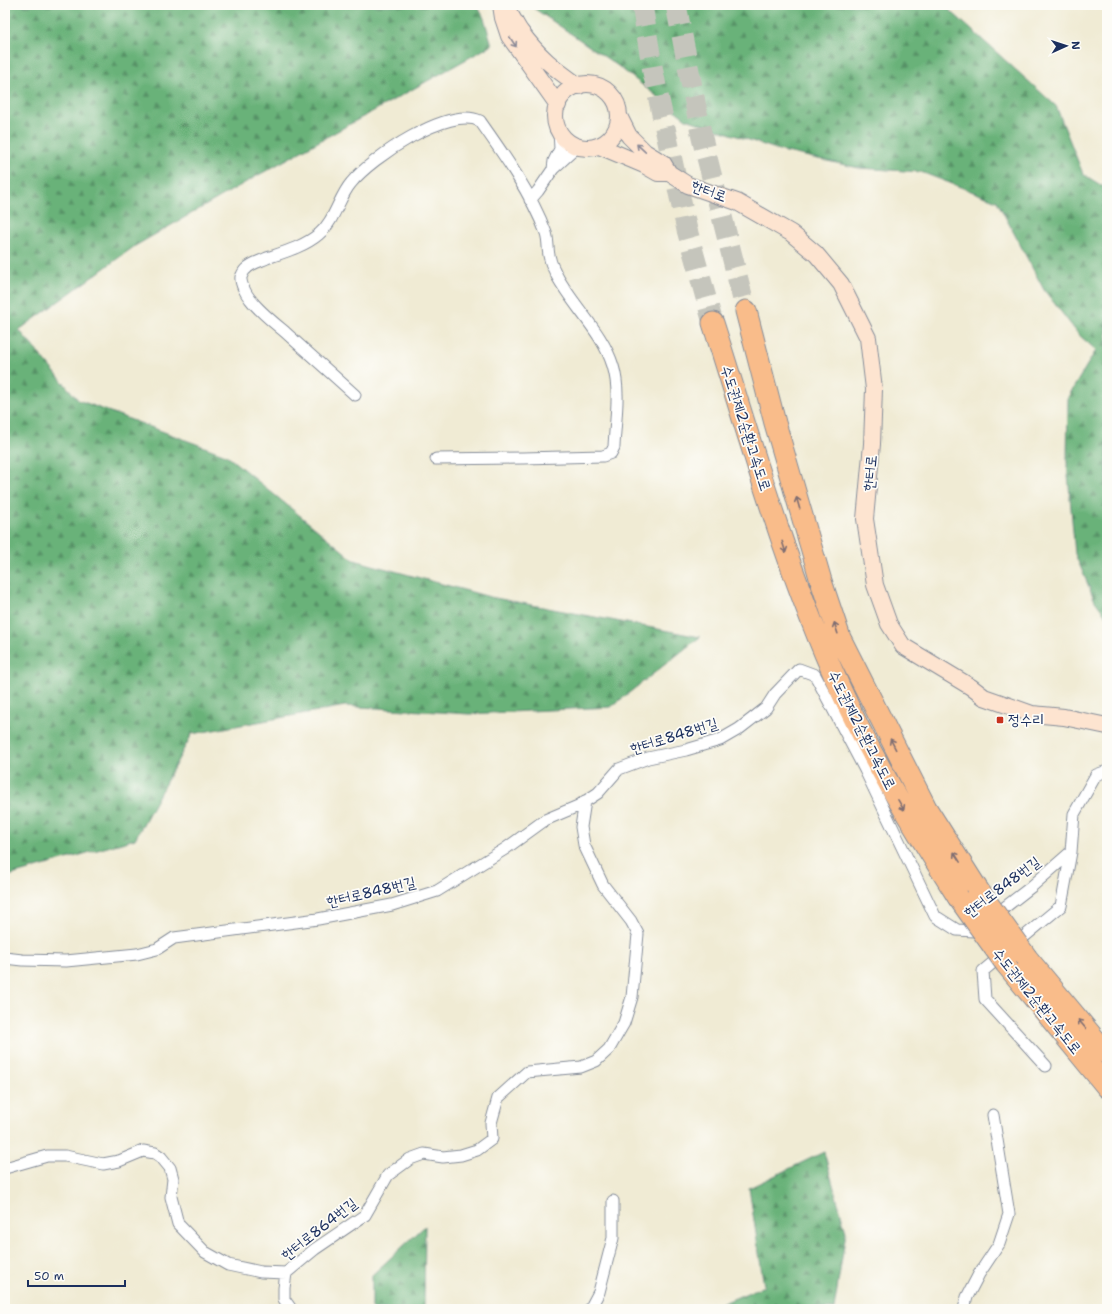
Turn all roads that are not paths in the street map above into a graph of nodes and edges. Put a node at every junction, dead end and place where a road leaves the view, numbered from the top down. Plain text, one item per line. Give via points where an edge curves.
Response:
1 (501, 5) edge
2 (579, 86) junction
3 (558, 105) junction
4 (619, 116) junction
5 (559, 131) junction
6 (599, 146) junction
7 (577, 147) junction
8 (553, 169) junction
9 (669, 173) junction
10 (530, 200) junction
11 (746, 311) tunnel mouth
12 (713, 323) tunnel mouth
13 (355, 395) dead end
14 (436, 458) dead end
15 (1107, 726) edge
16 (1107, 771) edge
17 (585, 801) junction
18 (1071, 852) junction
19 (5, 958) edge
20 (1107, 1054) edge
21 (1046, 1066) dead end
22 (1107, 1086) edge
23 (993, 1115) dead end
24 (5, 1168) edge
25 (613, 1201) dead end
26 (286, 1274) junction
27 (291, 1309) edge
28 (590, 1309) edge
29 (964, 1309) edge

1 - 2 main road via 535,50 552,67
1 -> 3 main road via 509,36
2 - 3 main road via 562,96
2 - 4 main road via 588,84 607,91 614,98
3 - 5 main road via 555,115
4 - 6 main road via 614,135
9 -> 4 main road, 한터로 via 663,163 645,152 630,136
5 - 7 main road via 568,142
5 - 8 street via 560,150
6 - 7 main road via 587,149
6 - 9 main road, 한터로 via 658,173
7 - 8 street
8 - 10 street
9 - 15 main road, 한터로 via 688,185 738,202 791,233 816,254 841,284 868,338 874,389 865,519 875,585 889,624 903,646 984,697 1032,714 1064,717
10 - 13 street via 480,121 468,117 460,118 441,123 400,142 363,170 351,183 321,233 246,269 241,277 250,299
10 - 14 street via 546,233 550,259 558,277 604,346 613,365 617,401 614,447 611,453 603,456
20 -> 11 highway, 수도권제2순환고속도로, bridge via 1027,958 978,890 926,808 840,638 777,430
12 -> 22 highway, 수도권제2순환고속도로, bridge via 785,550 812,623 871,754 958,897 1006,964
16 - 18 street via 1096,775 1074,814
17 - 18 street, 한터로848번길 via 598,793 620,770 648,758 720,740 739,729 766,708 775,694 799,669 815,675 865,770 935,916 957,930 974,931 1032,887
17 - 19 street, 한터로848번길 via 546,820 437,891 392,906 318,920 174,938 157,949 137,954 66,961
17 - 26 street, 한터로864번길 via 581,827 584,845 603,886 631,921 638,934 632,997 624,1023 609,1049 596,1060 581,1067 527,1072 498,1098 491,1123 492,1139 477,1150 461,1155 443,1157 424,1154 410,1159 388,1175 365,1215 315,1249
18 - 21 street via 1061,906 984,971 984,999
23 - 29 street via 1009,1214 999,1244 979,1274
24 - 26 street via 47,1156 65,1156 103,1164 119,1161 143,1151 155,1153 170,1168 173,1179 171,1197 178,1224 205,1252 228,1265
25 - 28 street via 613,1238 599,1292
26 - 27 street, 한터로864번길 via 284,1299

